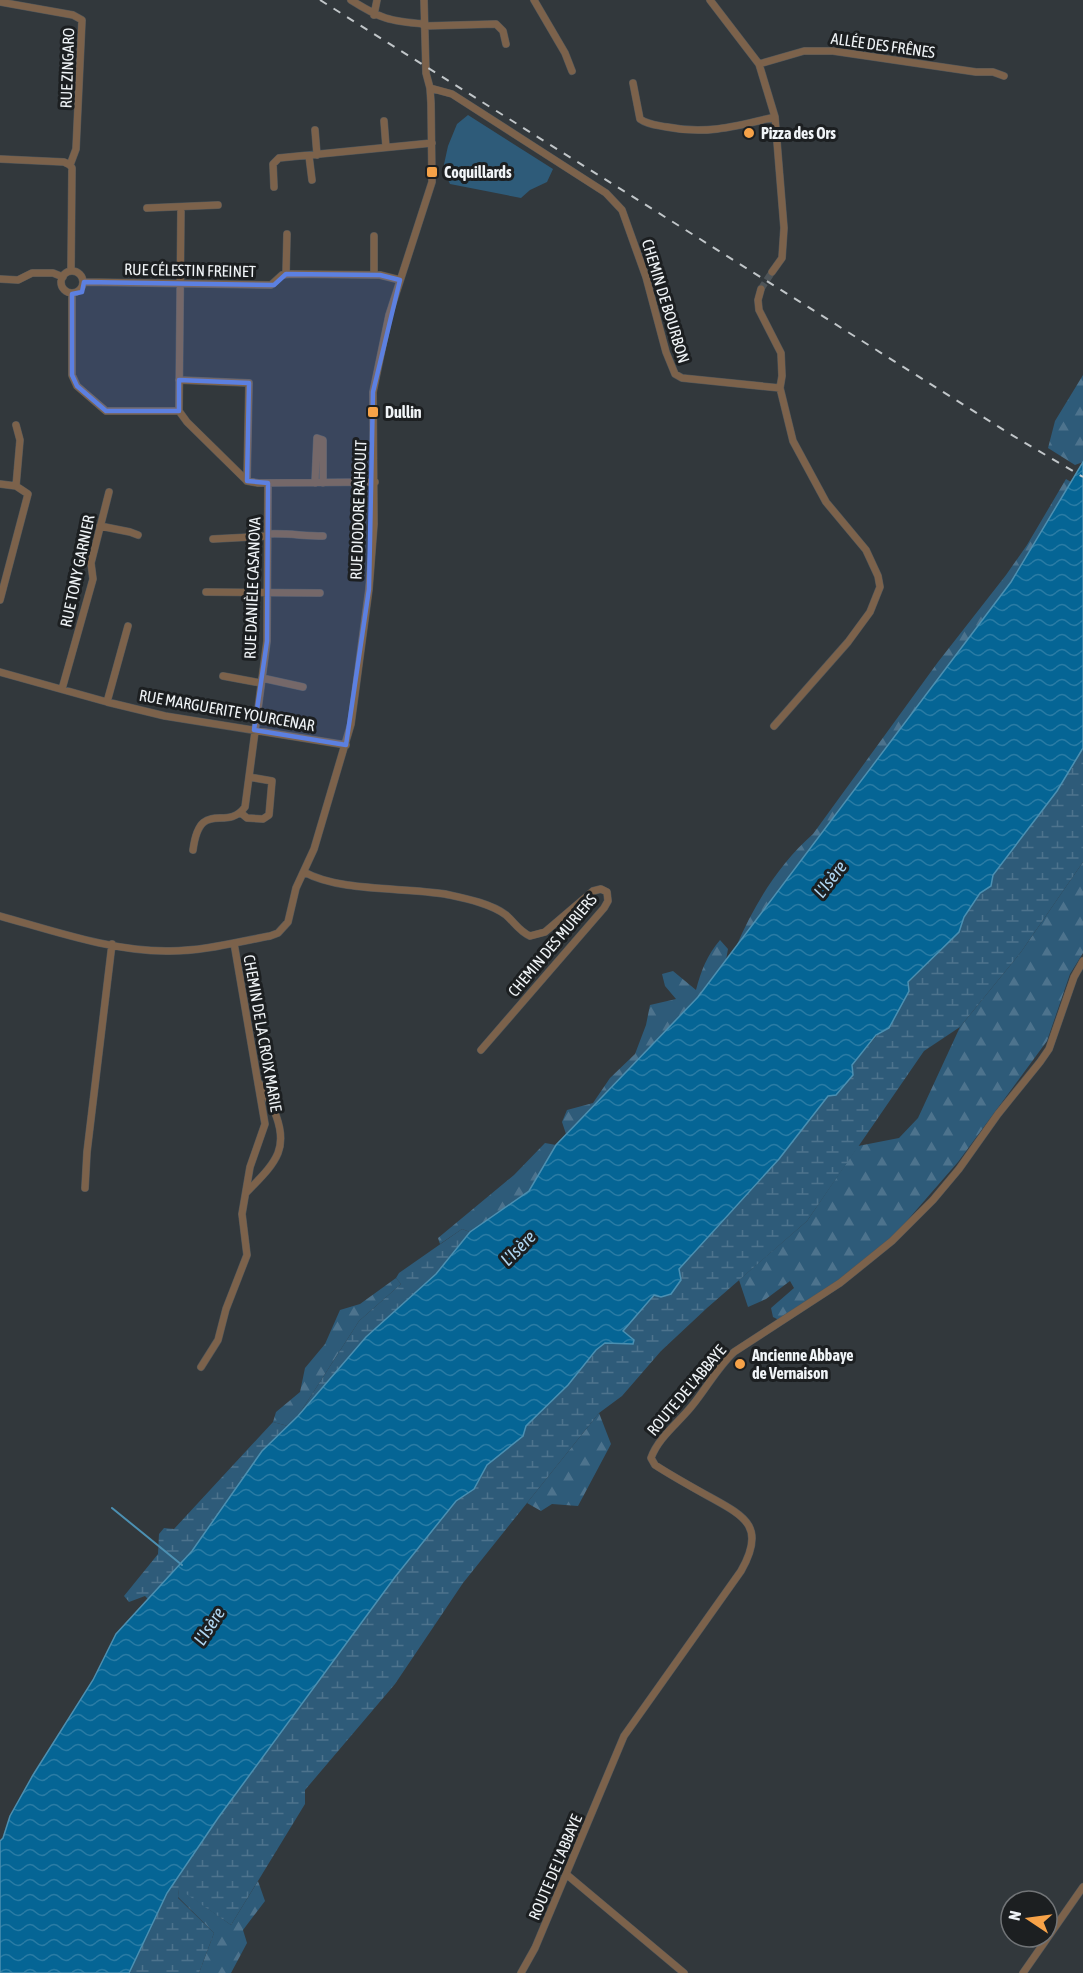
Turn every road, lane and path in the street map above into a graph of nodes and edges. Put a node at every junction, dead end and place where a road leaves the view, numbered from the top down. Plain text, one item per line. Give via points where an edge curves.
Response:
1 (351, 0) edge
2 (377, 0) edge
3 (424, 0) edge
4 (534, 0) edge
5 (711, 0) edge
6 (0, 2) edge
7 (374, 15) junction
8 (424, 25) junction
9 (506, 44) dead end
10 (759, 64) junction
11 (572, 71) dead end
12 (1004, 76) dead end
13 (633, 83) dead end
14 (430, 88) junction
15 (775, 117) junction
16 (384, 121) dead end
17 (315, 130) dead end
18 (432, 143) junction
19 (386, 147) junction
20 (317, 154) junction
21 (309, 156) junction
22 (0, 159) edge
23 (70, 165) junction
24 (312, 180) dead end
25 (274, 187) dead end
26 (218, 205) dead end
27 (181, 207) junction
28 (147, 208) dead end
29 (287, 234) dead end
30 (374, 236) dead end
31 (71, 271) junction
32 (772, 272) tunnel mouth
33 (286, 274) junction
34 (374, 275) junction
35 (63, 277) junction
36 (0, 279) edge
37 (400, 280) junction
38 (84, 282) junction
39 (181, 284) junction
40 (761, 289) tunnel mouth
41 (72, 294) junction
42 (179, 380) junction
43 (780, 388) junction
44 (179, 411) junction
45 (15, 425) dead end
46 (246, 481) junction
47 (375, 482) junction
48 (268, 483) junction
49 (315, 483) junction
50 (323, 483) junction
51 (0, 484) edge
52 (16, 486) junction
53 (109, 492) dead end
54 (100, 526) junction
55 (138, 535) dead end
56 (268, 535) junction
57 (323, 537) dead end
58 (213, 539) dead end
59 (206, 592) dead end
60 (268, 593) junction
61 (320, 593) dead end
62 (0, 600) edge
63 (128, 626) dead end
64 (0, 672) edge
65 (223, 676) dead end
66 (262, 681) junction
67 (303, 687) dead end
68 (62, 689) junction
69 (107, 702) junction
70 (774, 726) dead end
71 (254, 730) junction
72 (346, 745) junction
73 (249, 777) junction
74 (241, 813) junction
75 (193, 850) dead end
76 (304, 872) junction
77 (0, 916) edge
78 (234, 943) junction
79 (112, 944) junction
80 (1083, 961) edge
81 (481, 1050) dead end
82 (257, 1080) junction
83 (85, 1188) dead end
84 (246, 1193) junction
85 (201, 1367) dead end
86 (566, 1874) junction
87 (1083, 1887) edge
88 (521, 1973) edge
89 (684, 1973) edge
90 (1023, 1973) edge

1 - 7 street
2 - 7 street
3 - 8 street, RUE DIODORE RAHOULT
4 - 11 street
5 - 10 street
6 - 23 street, RUE ZINGARO via 82,20 76,149
7 - 8 street via 393,22
8 - 9 street via 496,24
8 - 14 street, RUE DIODORE RAHOULT
10 - 12 street, ALLÉE DES FRÊNES via 804,51 833,51
10 - 15 street
13 - 15 street via 640,118 646,123 688,131 719,130
14 - 18 street, RUE DIODORE RAHOULT
14 - 43 street, CHEMIN DE BOURBON via 462,100 606,193 622,210 675,374 681,378
15 - 32 street via 784,228 782,258
16 - 19 street
17 - 20 street
18 - 19 street
18 - 37 street, RUE DIODORE RAHOULT via 432,182
19 - 20 street
20 - 21 street
21 - 24 street
21 - 25 street via 274,161
22 - 23 street
23 - 31 street
26 - 27 street
27 - 28 street
27 - 39 street
29 - 33 street
30 - 34 street
31 - 35 street
31 - 38 street
33 - 34 street, RUE CÉLESTIN FREINET
33 - 39 street, RUE CÉLESTIN FREINET via 271,285
34 - 37 street, RUE CÉLESTIN FREINET
35 - 36 street via 32,273 18,280
35 - 41 street via 63,288
37 - 47 street, RUE DIODORE RAHOULT via 373,392
38 - 39 street, RUE CÉLESTIN FREINET
38 - 41 street via 80,291
39 - 42 street
40 - 43 street via 759,310 781,352
41 - 44 street via 72,375 77,386 106,411
42 - 44 street
42 - 46 street via 249,383
43 - 70 street via 799,454 826,502 866,550 880,587 870,612 848,642
44 - 46 street
45 - 52 street via 20,440
46 - 48 street
47 - 50 street
47 - 72 street, RUE DIODORE RAHOULT via 369,589
48 - 49 street
48 - 56 street, RUE DANIÈLE CASANOVA
49 - 50 street
49 - 50 street via 317,438 323,440
51 - 52 street
52 - 62 street via 28,494
53 - 54 street, RUE TONY GARNIER
54 - 55 street
54 - 68 street, RUE TONY GARNIER via 91,563 93,579
56 - 57 street
56 - 58 street
56 - 60 street, RUE DANIÈLE CASANOVA
59 - 60 street
60 - 61 street
60 - 66 street, RUE DANIÈLE CASANOVA
63 - 69 street
64 - 68 street, RUE MARGUERITE YOURCENAR
65 - 66 street
66 - 67 street
66 - 71 street, RUE DANIÈLE CASANOVA
68 - 69 street, RUE MARGUERITE YOURCENAR
69 - 71 street, RUE MARGUERITE YOURCENAR via 182,720
71 - 72 street, RUE MARGUERITE YOURCENAR
71 - 73 street, RUE DANIÈLE CASANOVA
72 - 76 street, RUE DIODORE RAHOULT
73 - 74 street, RUE DANIÈLE CASANOVA
73 - 74 street via 272,781 269,815 263,819 246,818
74 - 75 street via 203,822 198,827
76 - 78 street, RUE DIODORE RAHOULT via 288,922 278,933
76 - 81 street, CHEMIN DES MURIERS via 335,883 444,894 483,905 499,911 530,936 545,932 593,891 607,892 604,908
77 - 79 street, RUE DIODORE RAHOULT
78 - 79 street, RUE DIODORE RAHOULT via 168,951
78 - 82 street, CHEMIN DE LA CROIX MARIE
79 - 83 street
80 - 86 street, ROUTE DE L'ABBAYE via 1040,1062 933,1200 892,1241 840,1283 734,1352 655,1448 651,1458 655,1465 744,1518 752,1533 751,1550 741,1571 624,1736
82 - 84 street, CHEMIN DE LA CROIX MARIE via 265,1124 250,1167
82 - 84 street via 280,1125 279,1152
84 - 85 street, CHEMIN DE LA CROIX MARIE via 242,1214 247,1255 218,1340
86 - 88 street, ROUTE DE L'ABBAYE
86 - 89 street
87 - 90 street

